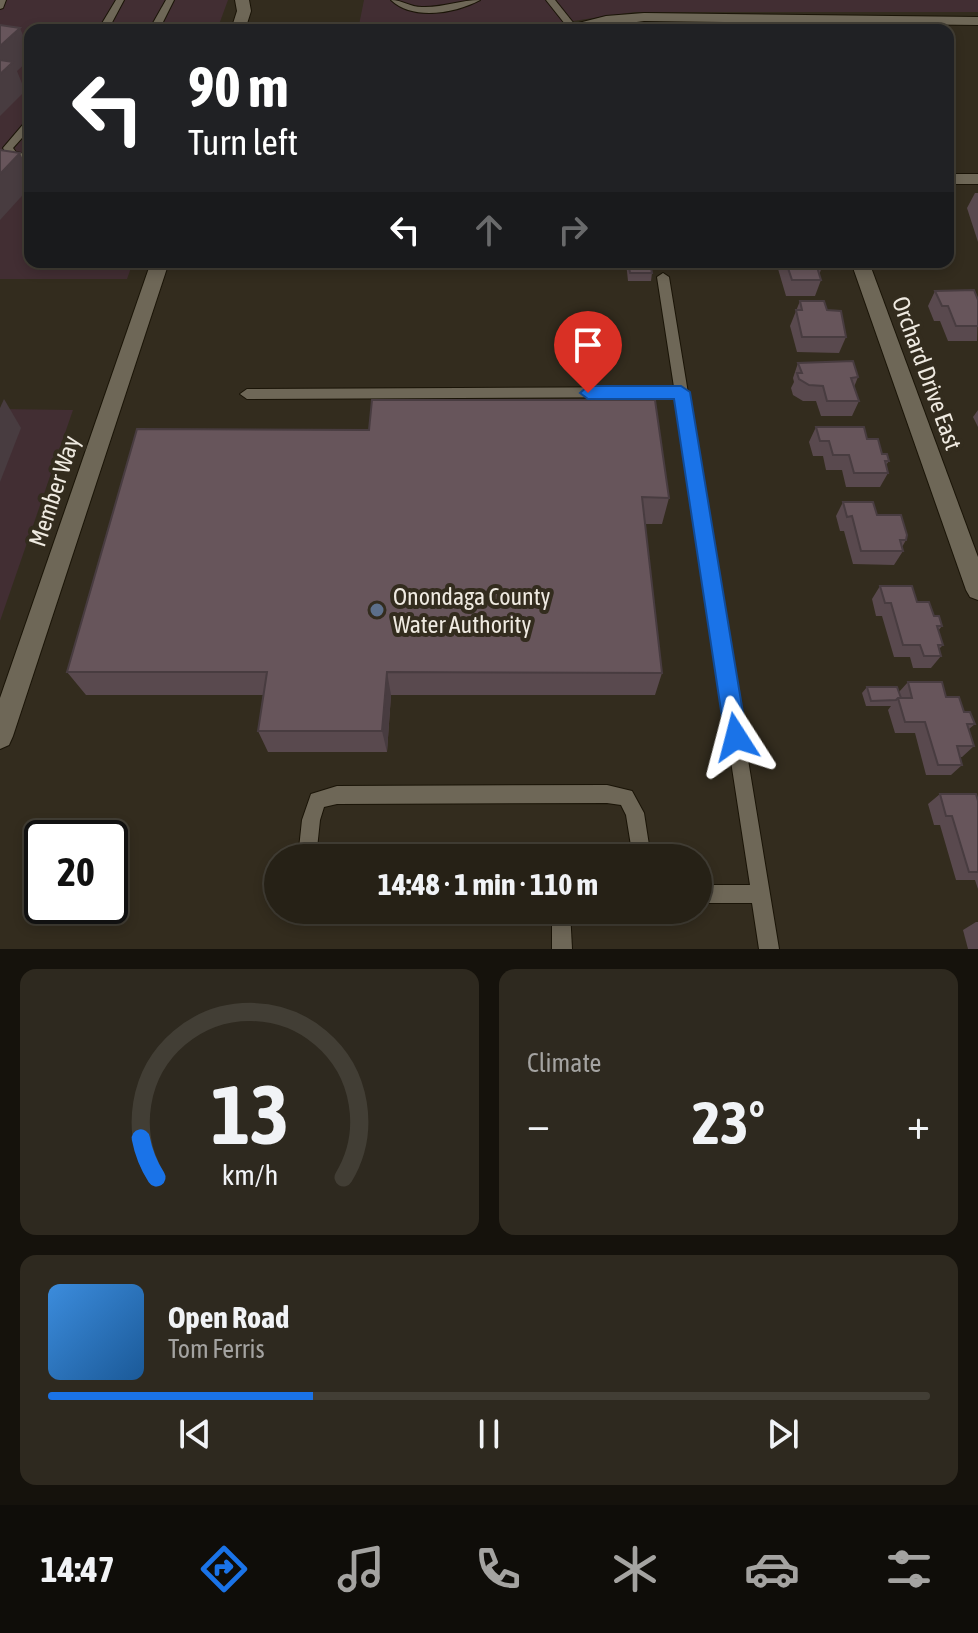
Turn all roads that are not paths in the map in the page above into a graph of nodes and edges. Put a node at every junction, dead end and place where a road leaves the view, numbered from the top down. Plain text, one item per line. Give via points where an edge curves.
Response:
1 (2, 0) edge
2 (120, 0) edge
3 (170, 0) edge
4 (242, 0) edge
5 (395, 0) edge
6 (476, 0) edge
7 (565, 0) edge
8 (553, 3) edge
9 (0, 6) edge
10 (978, 21) edge
11 (106, 24) edge
12 (157, 24) edge
13 (240, 24) edge
14 (563, 24) edge
15 (594, 24) edge
16 (24, 130) edge
17 (24, 157) edge
18 (954, 179) edge
19 (978, 179) edge
20 (158, 268) edge
21 (862, 268) edge
22 (663, 277) dead end
23 (681, 392) junction
24 (247, 394) dead end
25 (978, 590) edge
26 (0, 736) edge
27 (308, 844) edge
28 (640, 844) edge
29 (712, 894) edge
30 (761, 894) junction
31 (561, 924) edge
32 (562, 949) edge
33 (769, 949) edge

1 - 9 lane
2 - 11 lane
3 - 12 lane
4 - 13 street
5 - 6 lane via 414,11
7 - 8 lane
8 - 14 lane
10 - 15 street via 644,17
16 - 17 lane via 8,148
18 - 19 street
20 - 26 street, Member Way
21 - 25 street, Orchard Drive East
22 - 23 lane
23 - 24 lane
23 - 30 lane
27 - 28 lane via 317,800 337,795 591,794 626,797 635,813
29 - 30 lane
30 - 33 lane
31 - 32 lane

